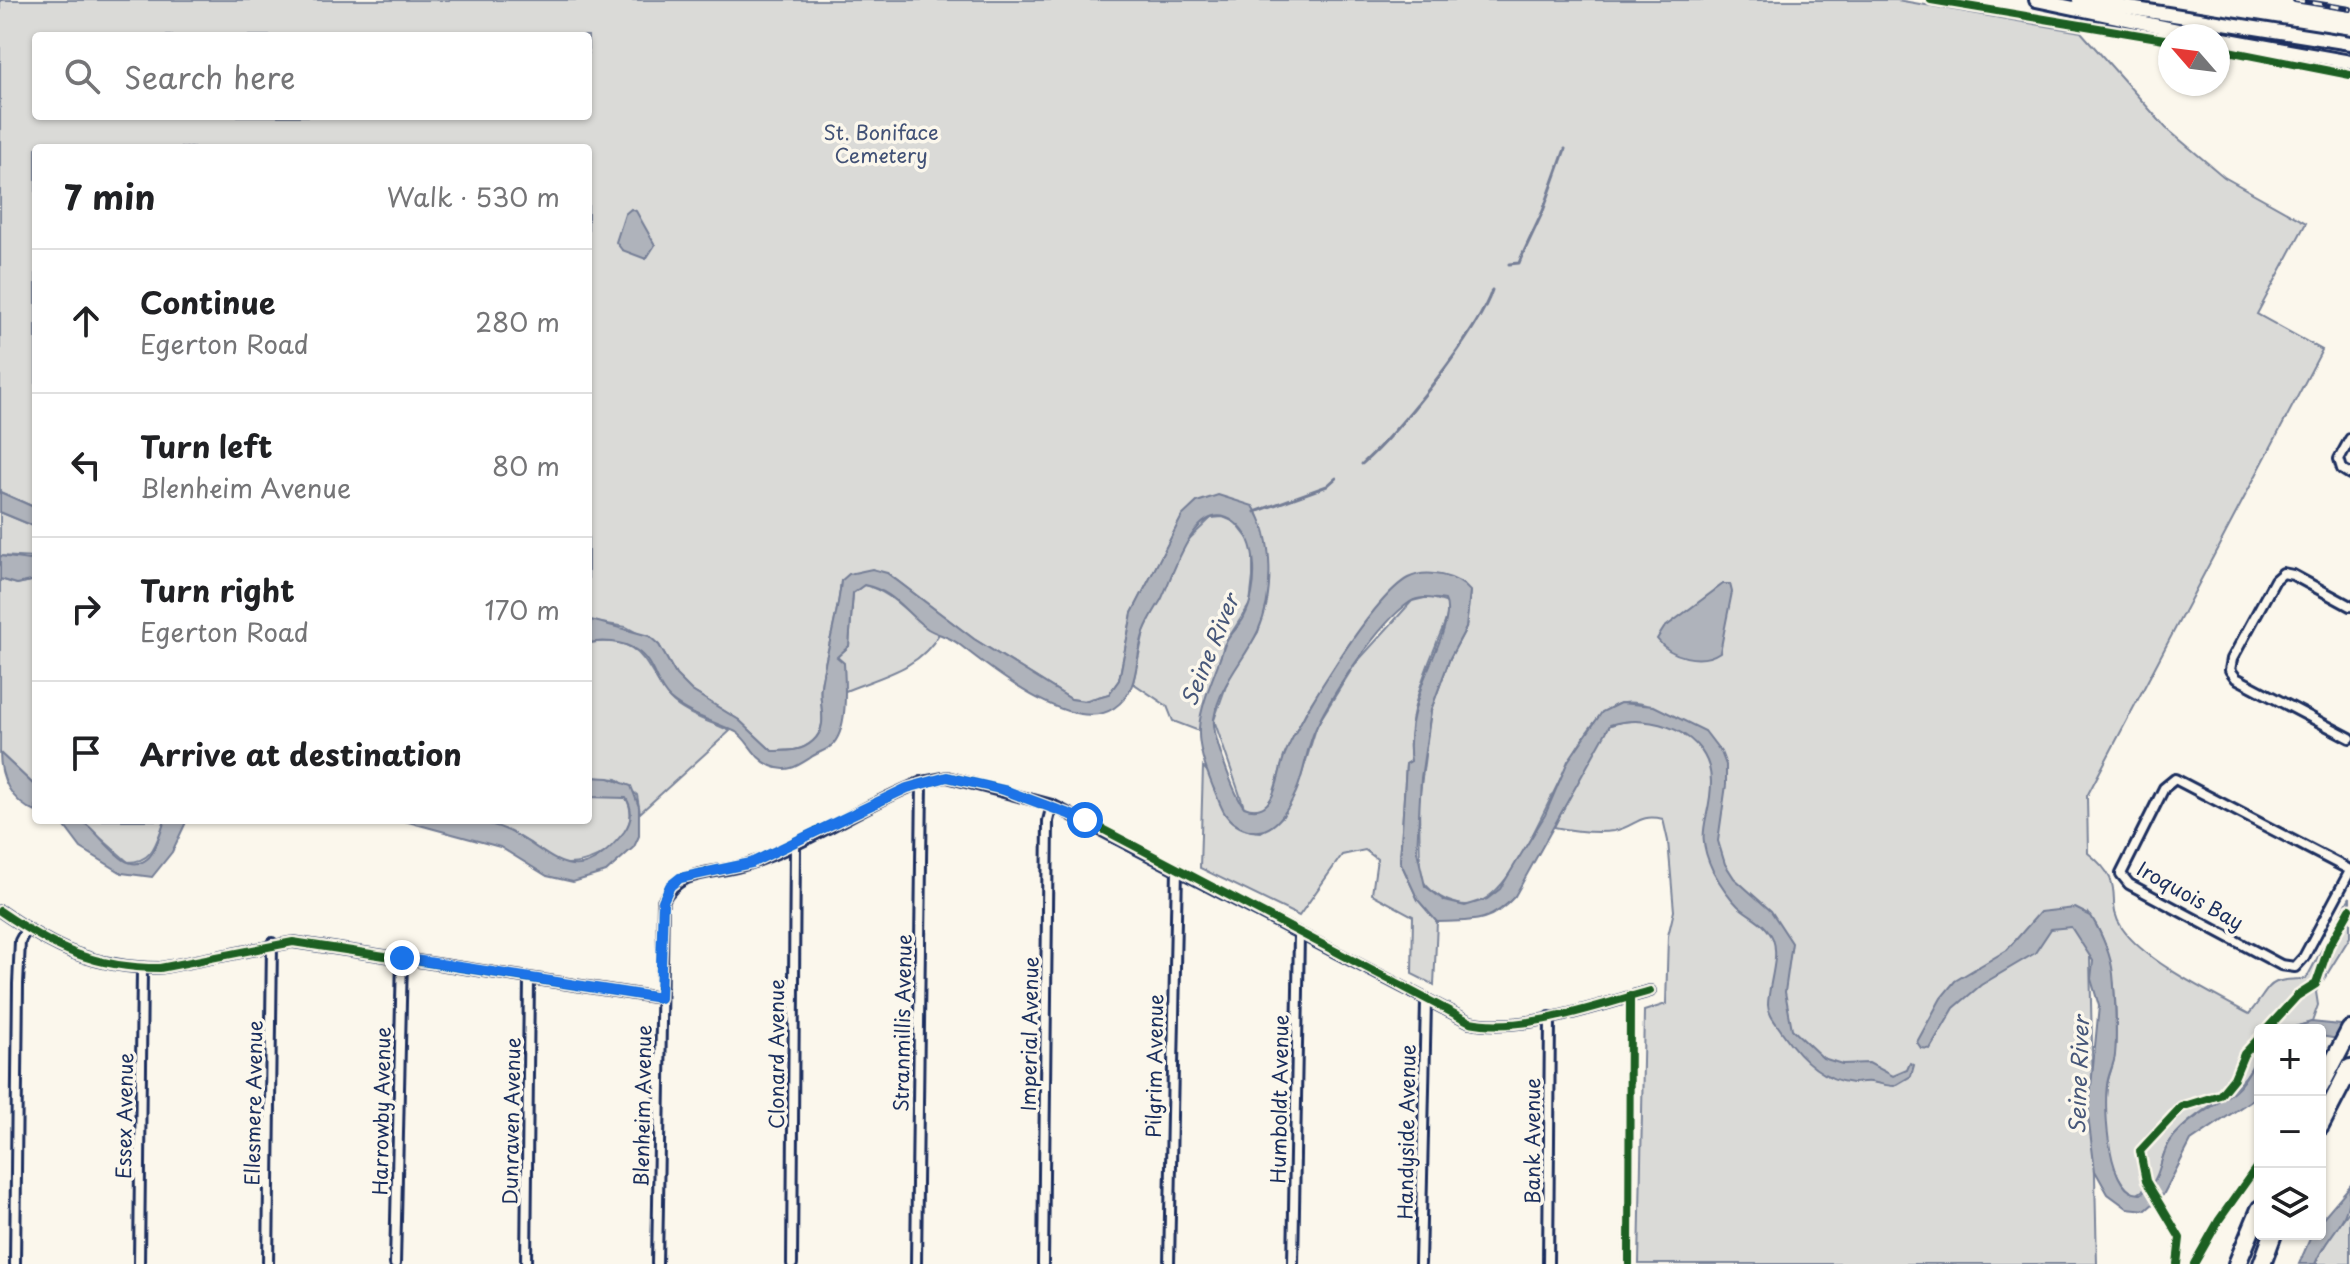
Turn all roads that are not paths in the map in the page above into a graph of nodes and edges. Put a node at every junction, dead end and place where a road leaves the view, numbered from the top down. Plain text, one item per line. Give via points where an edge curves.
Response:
1 (2036, 0) edge
2 (2079, 0) edge
3 (2158, 26) edge
4 (2230, 40) edge
5 (2350, 43) edge
6 (2350, 62) edge
7 (2350, 439) edge
8 (2350, 474) edge
9 (2350, 606) edge
10 (2350, 738) edge
11 (922, 782) junction
12 (1052, 805) junction
13 (795, 845) junction
14 (1177, 869) junction
15 (2350, 871) edge
16 (0, 911) edge
17 (26, 930) junction
18 (1299, 935) junction
19 (272, 943) junction
20 (402, 958) junction
21 (142, 968) junction
22 (529, 979) junction
23 (1650, 991) dead end
24 (660, 998) junction
25 (1426, 1002) junction
26 (1550, 1017) junction
27 (2350, 1030) edge
28 (2326, 1074) edge
29 (2346, 1075) edge
30 (2326, 1114) edge
31 (2254, 1223) edge
32 (2271, 1240) edge
33 (15, 1264) edge
34 (139, 1264) edge
35 (268, 1264) edge
36 (395, 1264) edge
37 (526, 1264) edge
38 (657, 1264) edge
39 (792, 1264) edge
40 (916, 1264) edge
41 (1043, 1264) edge
42 (1169, 1264) edge
43 (1293, 1264) edge
44 (1420, 1264) edge
45 (1548, 1264) edge
46 (2237, 1264) edge
47 (2262, 1264) edge

1 - 3 main road
2 - 5 main road
4 - 6 main road
7 - 8 street via 2339,459
9 - 10 street via 2283,573 2230,670 2236,678
11 - 12 street via 947,777
11 - 13 street
11 - 40 street, Stranmillis Avenue
12 - 14 street
12 - 41 street, Imperial Avenue
13 - 24 street, Blenheim Avenue via 719,873 680,878 670,886 663,901
13 - 39 street, Clonard Avenue
14 - 18 street
14 - 42 street, Pilgrim Avenue
15 - 15 street, Iroquois Bay via 2181,780 2169,781 2164,788 2122,879 2281,965 2295,967
16 - 17 street
17 - 21 street via 73,955
17 - 33 street via 20,941 18,984
18 - 25 street
18 - 43 street, Humboldt Avenue
19 - 20 street
19 - 21 street
19 - 35 street, Ellesmere Avenue
20 - 22 street
20 - 36 street, Harrowby Avenue
21 - 34 street, Essex Avenue
22 - 24 street
22 - 37 street, Dunraven Avenue
23 - 26 street
24 - 38 street, Blenheim Avenue
25 - 26 street via 1482,1025
25 - 44 street, Handyside Avenue
26 - 45 street, Bank Avenue
27 - 28 highway
29 - 30 highway
31 - 46 highway
32 - 47 highway

